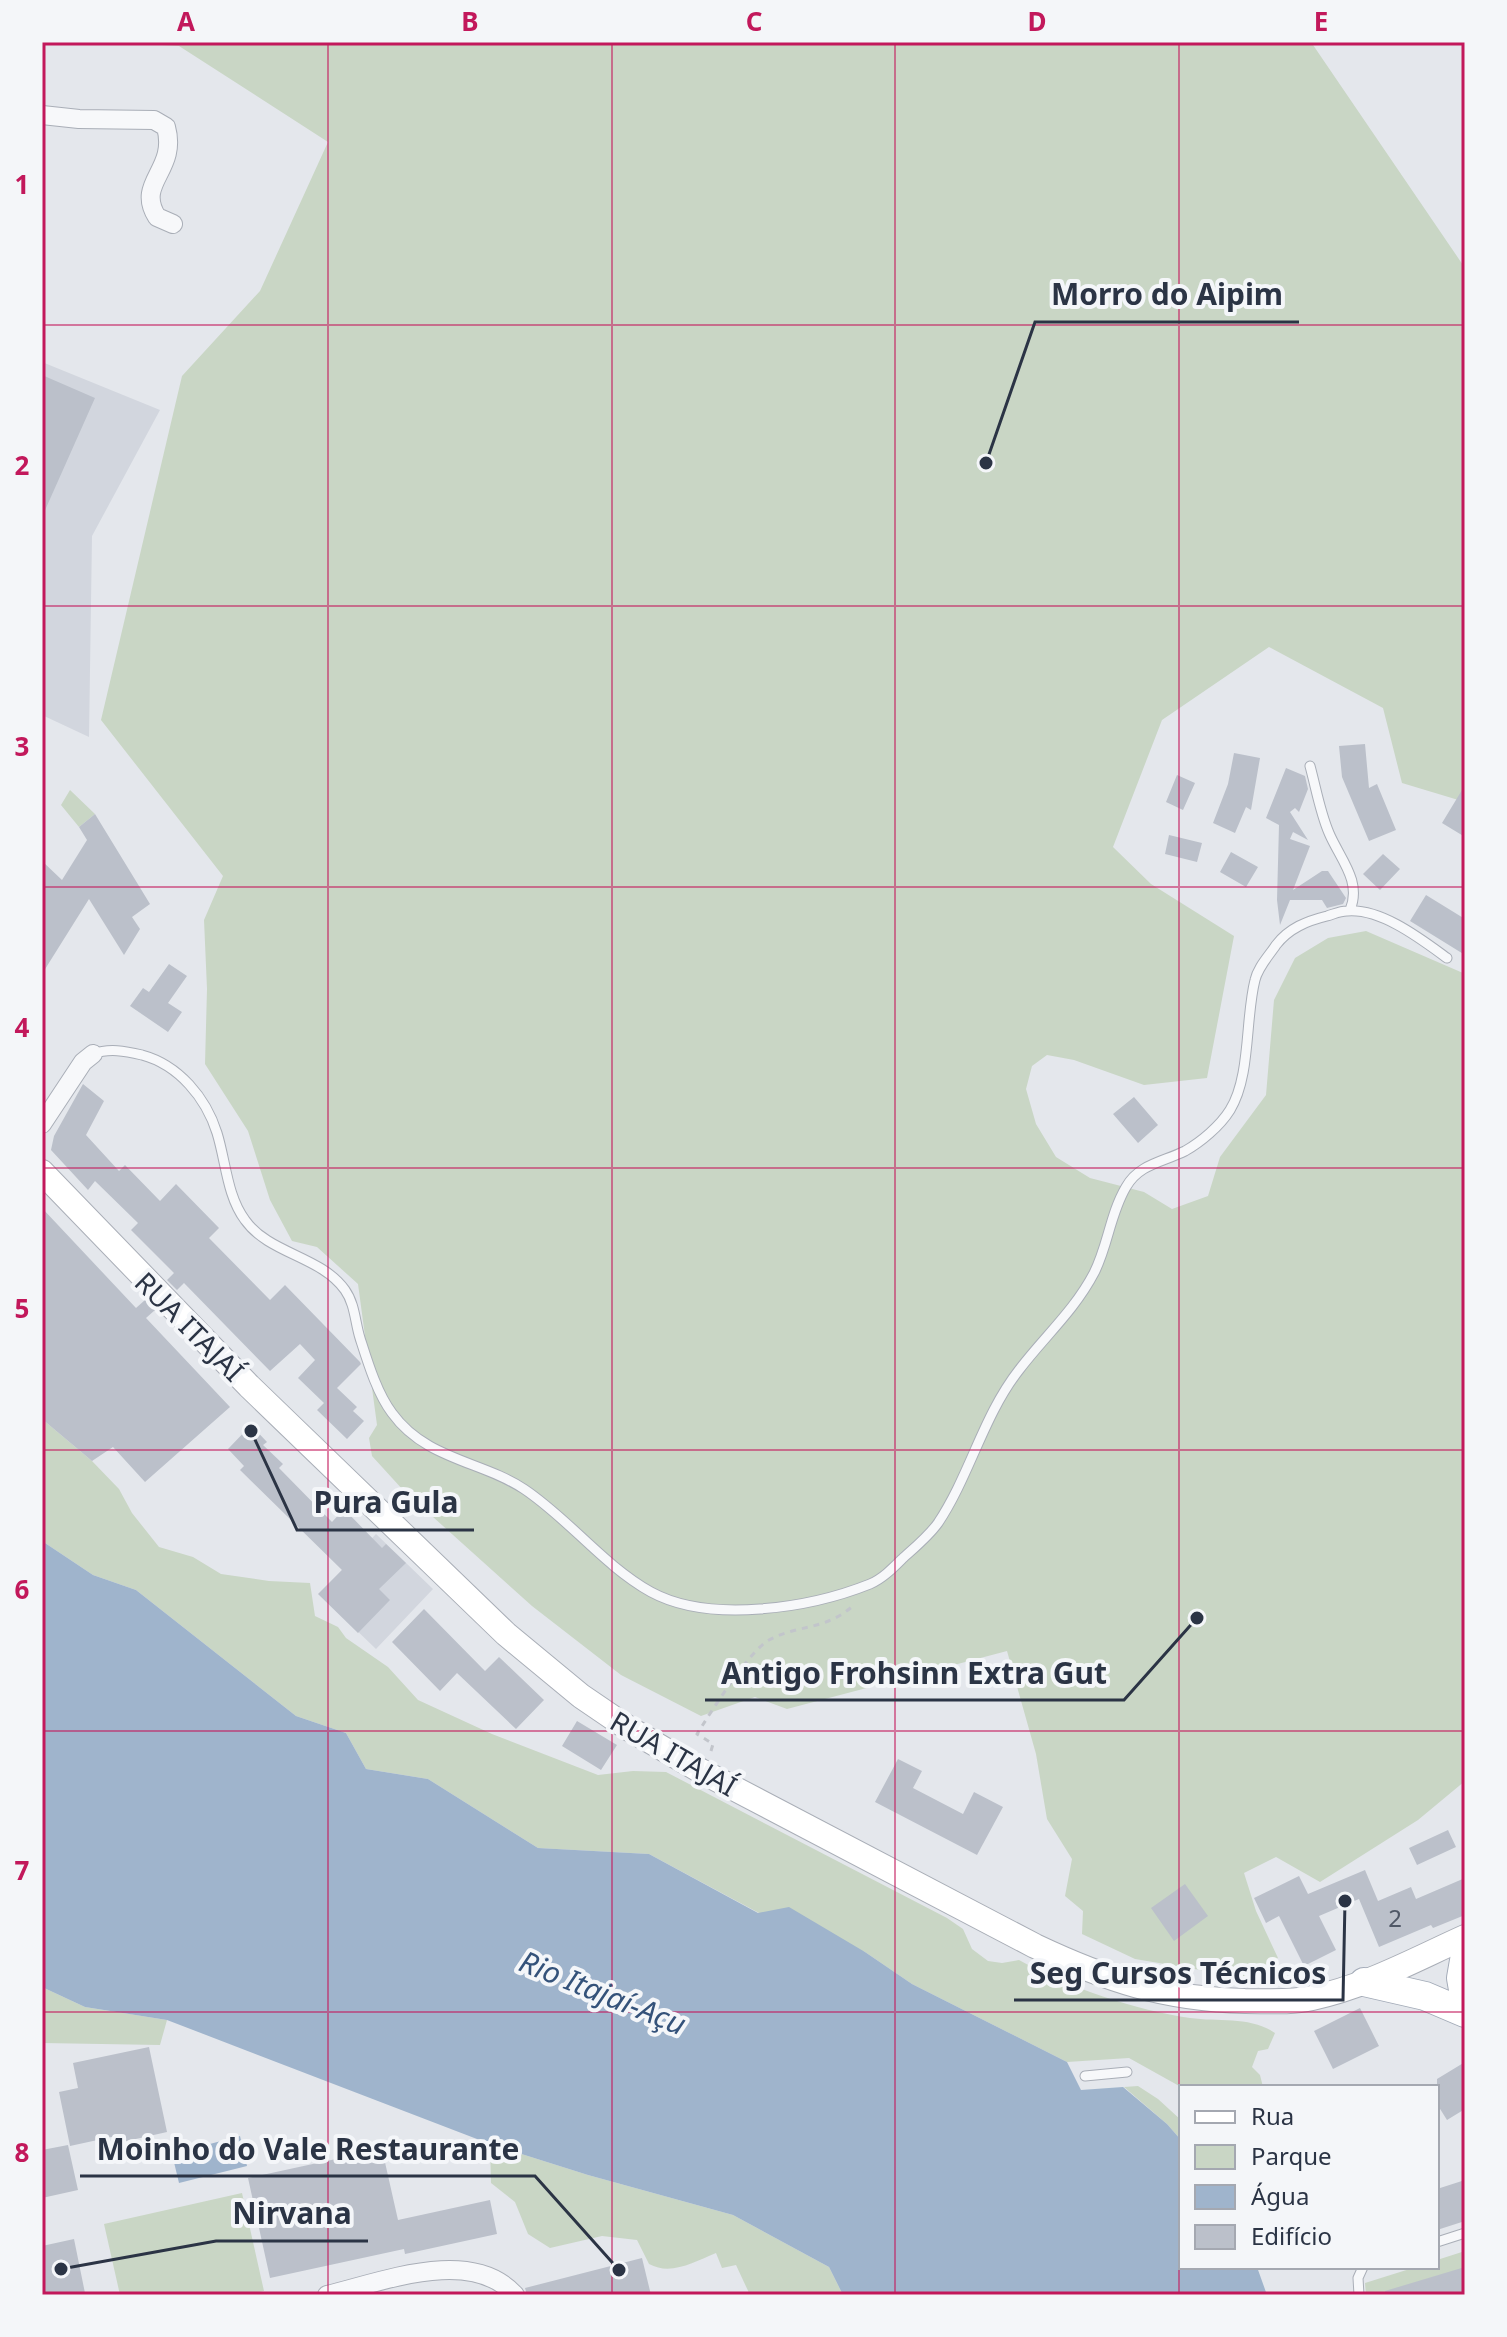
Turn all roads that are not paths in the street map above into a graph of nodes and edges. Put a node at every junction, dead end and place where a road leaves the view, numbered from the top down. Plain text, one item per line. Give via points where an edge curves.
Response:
1 (42, 115) edge
2 (173, 224) dead end
3 (1310, 766) dead end
4 (1350, 910) junction
5 (1447, 958) dead end
6 (93, 1054) joint
7 (42, 1124) edge
8 (42, 1172) edge
9 (1465, 1937) edge
10 (1465, 1955) edge
11 (1364, 1982) junction
12 (1465, 2001) edge
13 (1465, 2013) edge
14 (1127, 2072) dead end
15 (1085, 2076) dead end
16 (1465, 2233) edge
17 (1439, 2241) edge
18 (1362, 2269) edge
19 (508, 2289) edge
20 (327, 2295) edge
21 (1359, 2295) edge

1 - 2 street via 154,120 166,127 169,153 150,198 157,217
3 - 4 lane via 1329,833 1354,888
4 - 5 lane via 1394,923
4 - 6 lane via 1310,920 1284,935 1257,971 1242,1077 1232,1107 1188,1149 1143,1168 1128,1183 1091,1279 995,1405 935,1527 877,1582 806,1604 693,1607 653,1593 519,1485 419,1440 393,1414 375,1380 344,1289 292,1251 265,1239 241,1216 217,1133 197,1093 151,1057 105,1050
6 - 7 street
8 - 11 main road, RUA ITAJAÍ via 249,1386 506,1634 628,1728 907,1880 1119,1982 1185,1996 1283,2002
9 - 11 main road, RUA ITAJAÍ
10 - 12 main road
11 - 13 main road via 1425,1996
14 - 15 lane
16 - 17 lane
18 - 21 lane
19 - 20 street via 475,2272 443,2269

